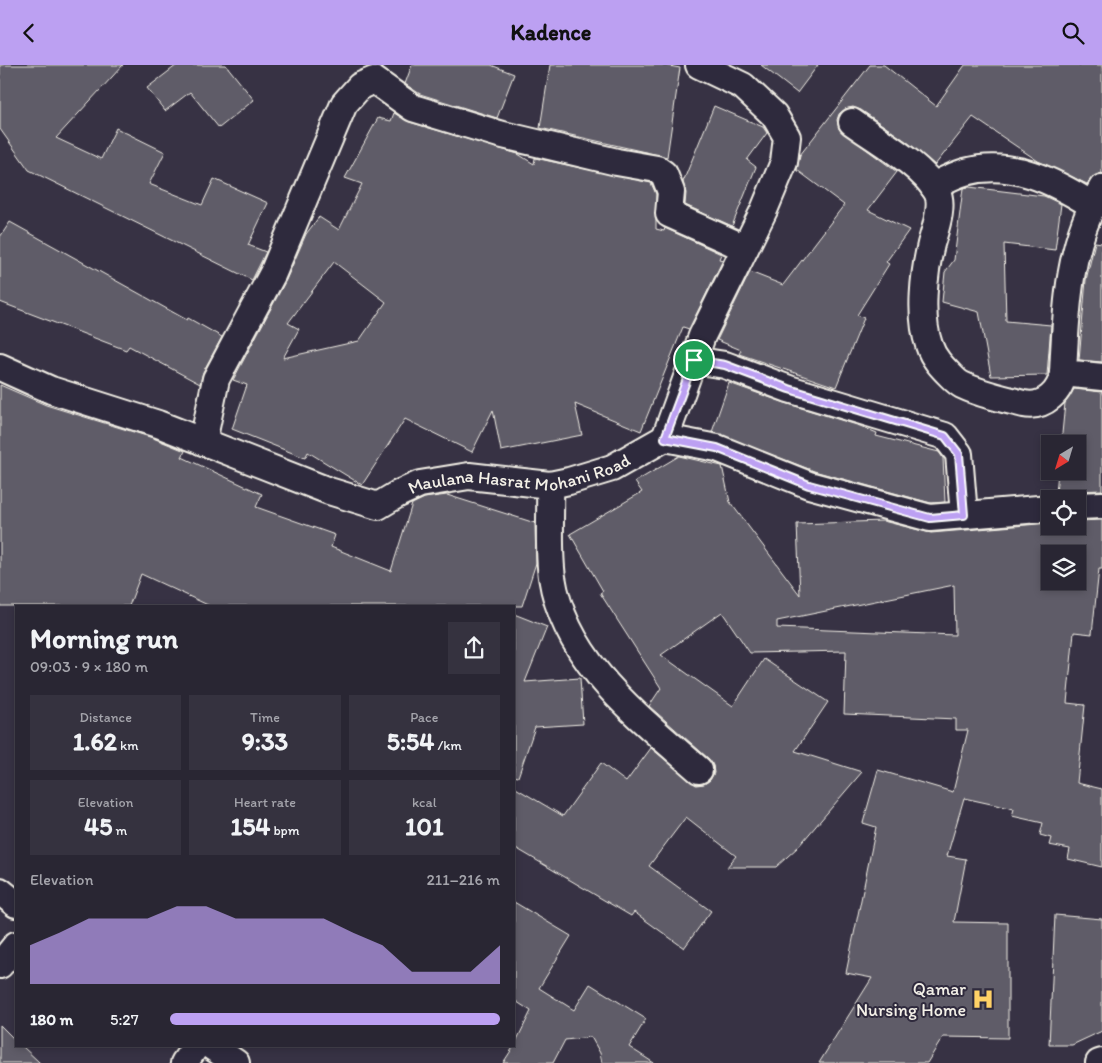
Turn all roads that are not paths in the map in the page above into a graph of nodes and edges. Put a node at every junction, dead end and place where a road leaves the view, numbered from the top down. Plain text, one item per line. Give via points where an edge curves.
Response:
1 (699, 65) edge
2 (852, 122) dead end
3 (933, 186) junction
4 (1097, 196) edge
5 (745, 248) junction
6 (694, 360) junction
7 (0, 367) edge
8 (1063, 373) junction
9 (1102, 377) edge
10 (665, 438) junction
11 (203, 442) junction
12 (550, 485) junction
13 (1102, 505) edge
14 (1086, 506) edge
15 (1041, 509) edge
16 (964, 515) junction
17 (699, 770) dead end
18 (0, 891) edge
19 (15, 903) edge
20 (15, 946) edge
21 (0, 965) edge
22 (195, 1047) edge
23 (212, 1047) edge
24 (184, 1063) edge
25 (236, 1063) edge

1 - 5 street via 743,86 774,115 787,137 784,162
2 - 3 street via 906,160
3 - 4 street via 964,171 998,167 1028,173
3 - 8 street via 939,200 925,269 924,313 928,345 940,365 960,385 1028,405 1052,397 1062,384
4 - 8 street via 1076,247 1068,298
5 - 6 street via 702,336
5 - 11 street via 669,214 671,192 664,174 657,169 499,134 414,108 374,80 360,86 344,104 273,273 216,379
6 - 10 street
6 - 16 street via 725,365 789,389 945,436 959,454
7 - 11 street, Maulana Hasrat Mohani Road via 51,390
8 - 9 street
10 - 12 street, Maulana Hasrat Mohani Road via 612,467
10 - 16 street via 717,448 809,485 930,518
11 - 12 street, Maulana Hasrat Mohani Road via 329,491 378,506 420,484 469,476
12 - 17 street via 552,577 568,630 596,673 646,724
13 - 14 street
15 - 16 street
18 - 19 street
20 - 21 street
22 - 24 street
23 - 25 street

